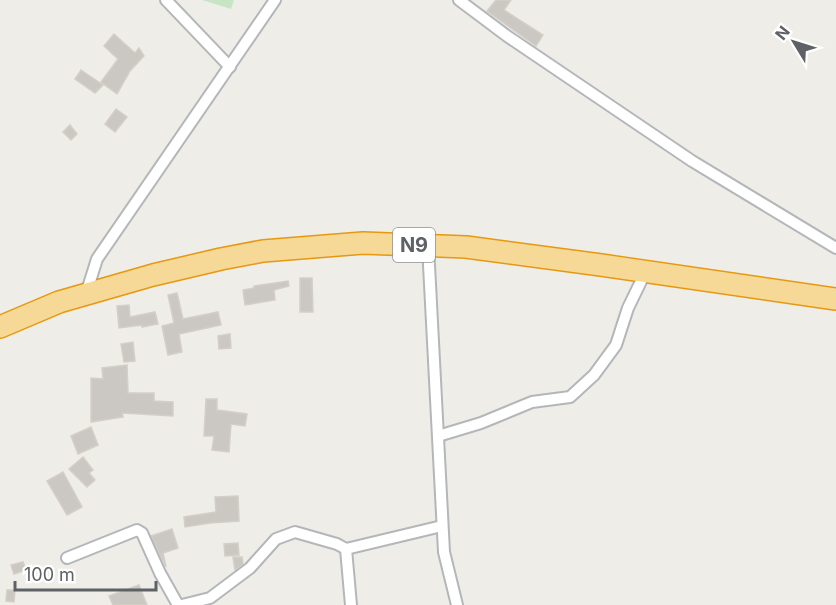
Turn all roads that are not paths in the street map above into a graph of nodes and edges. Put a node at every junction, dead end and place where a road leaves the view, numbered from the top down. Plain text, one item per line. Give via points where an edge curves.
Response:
1 (166, 0) edge
2 (275, 0) edge
3 (461, 1) edge
4 (230, 68) junction
5 (428, 246) junction
6 (836, 248) edge
7 (646, 271) junction
8 (86, 294) junction
9 (836, 299) edge
10 (0, 327) edge
11 (438, 436) junction
12 (442, 526) junction
13 (346, 549) junction
14 (67, 558) dead end
15 (180, 605) edge
16 (351, 605) edge
17 (457, 605) edge

1 - 4 street
2 - 4 street
3 - 6 street via 682,154
4 - 8 street via 97,259
5 - 7 highway, N9 via 466,247
5 - 8 highway, N9 via 363,243 263,251
5 - 11 street
7 - 9 highway, N9
7 - 11 street via 616,345 594,375 570,397 532,402
8 - 10 highway, N9
11 - 12 street
12 - 13 street
12 - 17 street
13 - 15 street via 294,532 276,539 250,568 210,598
13 - 16 street
14 - 15 street via 137,530

